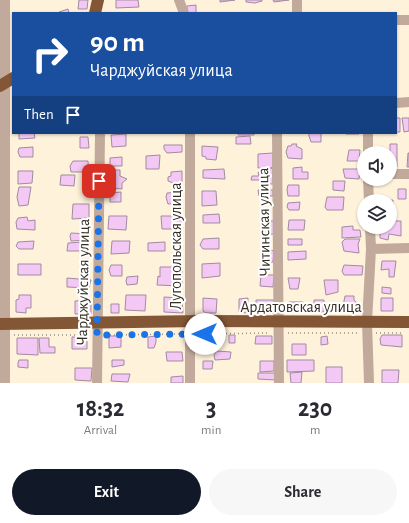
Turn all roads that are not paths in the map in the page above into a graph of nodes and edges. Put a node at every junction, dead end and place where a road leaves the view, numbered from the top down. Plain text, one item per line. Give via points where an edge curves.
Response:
1 (5, 0) edge
2 (98, 0) edge
3 (179, 0) edge
4 (297, 0) edge
5 (95, 12) edge
6 (184, 12) edge
7 (297, 12) edge
8 (397, 20) edge
9 (409, 20) edge
10 (6, 82) edge
11 (409, 102) edge
12 (397, 103) edge
13 (100, 134) edge
14 (190, 134) edge
15 (277, 134) edge
16 (368, 134) edge
17 (368, 146) edge
18 (397, 174) edge
19 (409, 174) edge
20 (370, 234) edge
21 (409, 248) edge
22 (371, 249) junction
23 (191, 322) junction
24 (409, 322) edge
25 (3, 327) edge
26 (279, 328) junction
27 (368, 328) junction
28 (97, 329) junction
29 (6, 383) edge
30 (97, 383) edge
31 (190, 383) edge
32 (279, 383) edge
33 (369, 383) edge

1 - 10 street
2 - 5 highway
3 - 6 street
4 - 7 street
8 - 9 street
10 - 25 street
11 - 12 street
13 - 28 street, Чарджуйская улица
14 - 23 street, Лугопольская улица
15 - 26 street, Читинская улица
16 - 17 street
18 - 19 street
20 - 22 street
21 - 22 street
22 - 27 street
23 - 26 highway, Ардатовская улица
23 - 28 highway, Ардатовская улица
23 - 31 street, Лугопольская улица
24 - 27 highway, Ардатовская улица
25 - 28 highway, Ардатовская улица
25 - 29 street
26 - 27 highway, Ардатовская улица
26 - 32 street, Читинская улица
27 - 33 street
28 - 30 street, Чарджуйская улица

